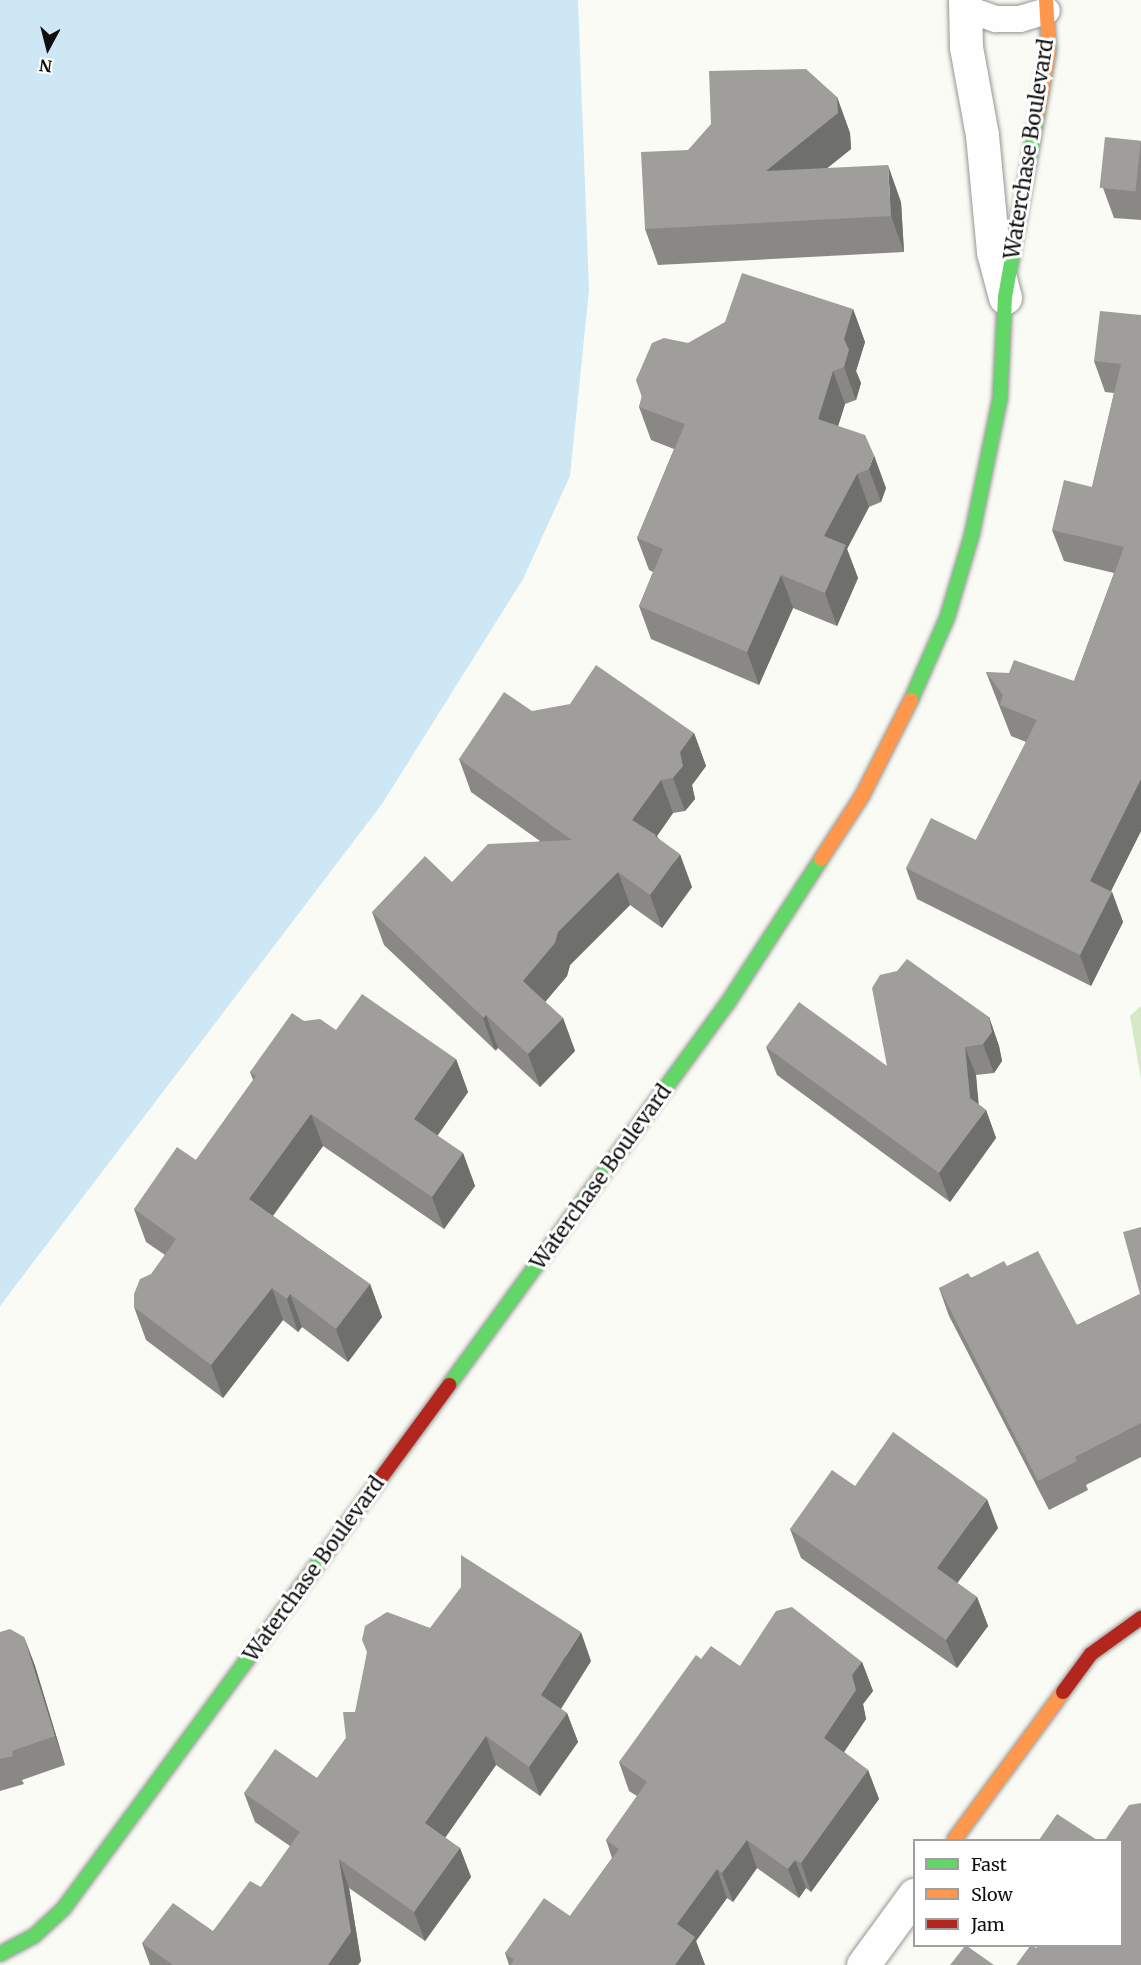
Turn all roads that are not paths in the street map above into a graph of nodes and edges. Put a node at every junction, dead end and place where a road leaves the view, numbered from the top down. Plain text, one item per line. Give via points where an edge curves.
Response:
1 (965, 4) edge
2 (1047, 6) edge
3 (1005, 297) junction
4 (1141, 1618) edge
5 (955, 1839) edge
6 (913, 1898) edge
7 (0, 1954) edge
8 (863, 1965) edge

1 - 2 lane via 996,19 1020,19
1 - 3 street, Waterchase Boulevard via 966,46 982,135 993,252
2 - 3 street, Waterchase Boulevard via 1049,50
3 - 7 street, Waterchase Boulevard via 1000,399 972,534 947,618 918,686 862,796 727,1004 100,1861 64,1908 34,1935
4 - 5 street via 1091,1654
6 - 8 street

